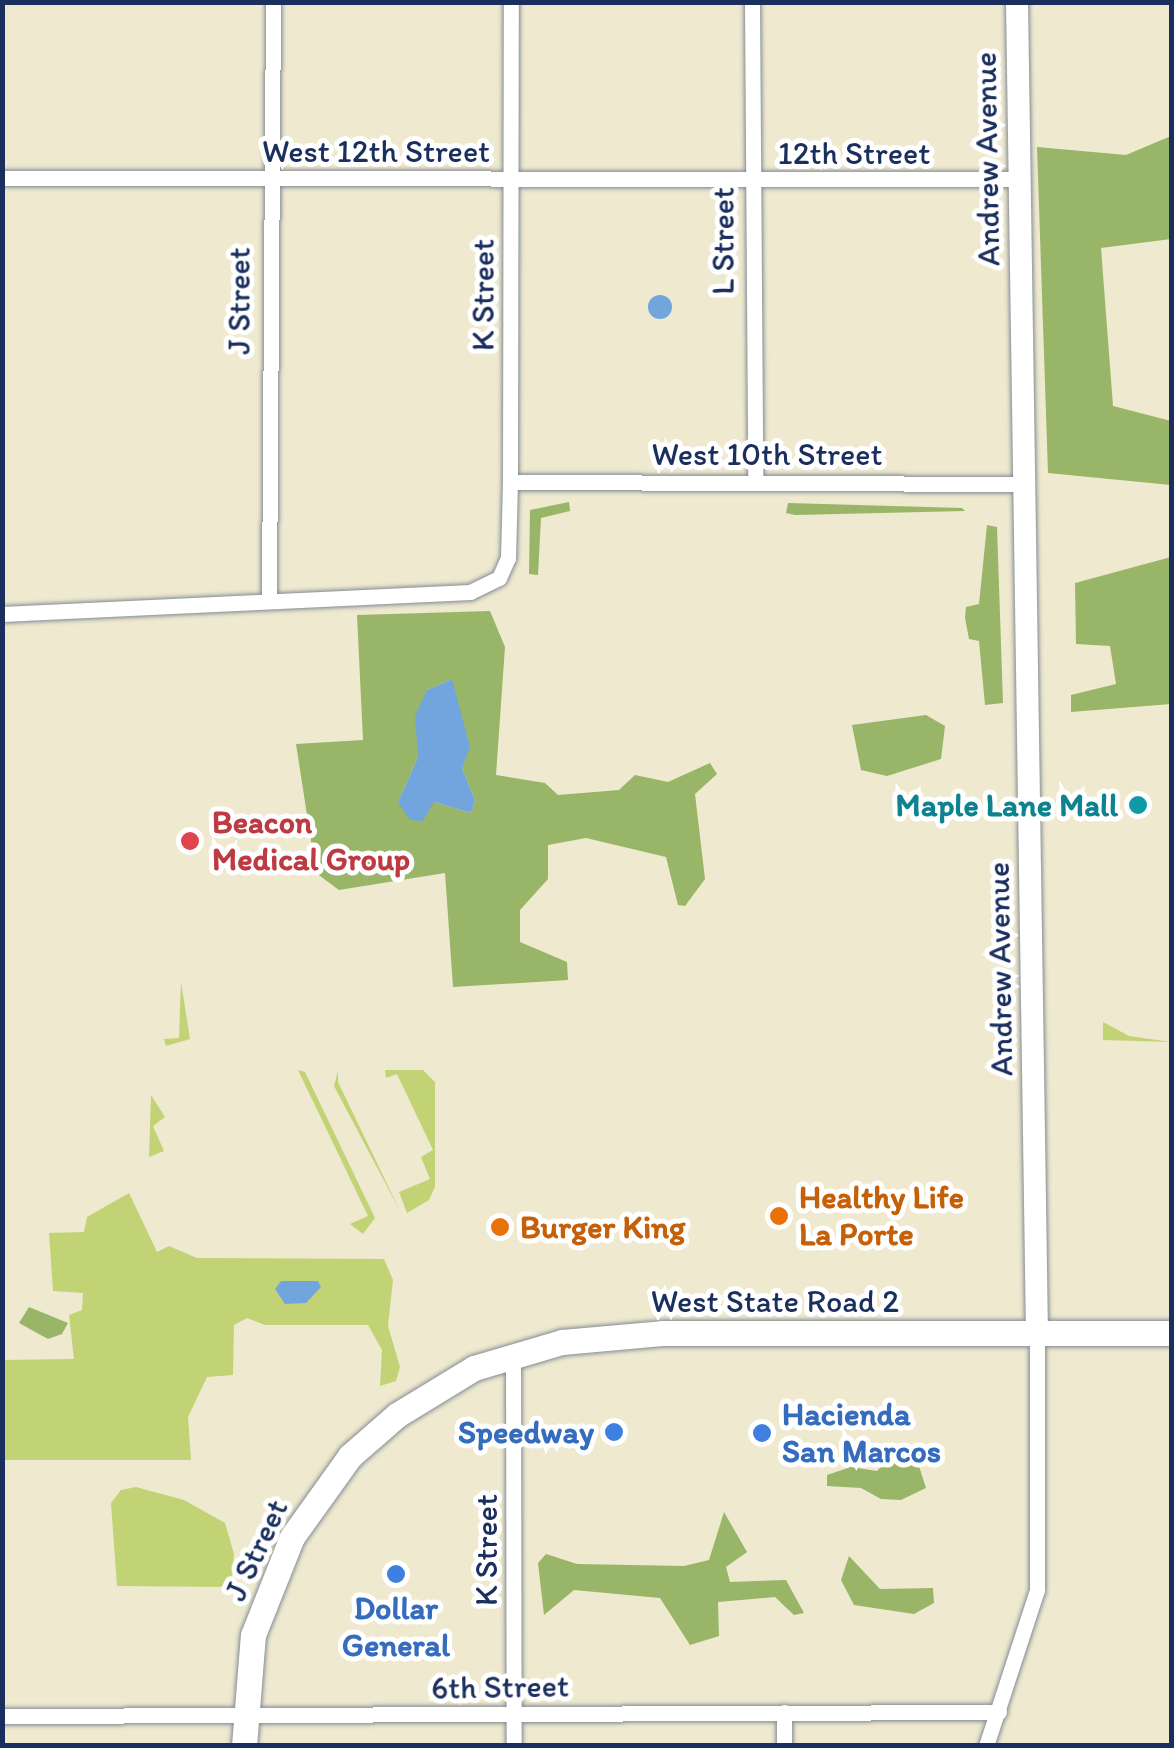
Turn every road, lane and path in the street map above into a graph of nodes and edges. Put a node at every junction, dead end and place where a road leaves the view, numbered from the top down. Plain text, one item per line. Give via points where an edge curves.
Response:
1 (273, 2) edge
2 (511, 2) edge
3 (752, 2) edge
4 (1018, 2) edge
5 (2, 178) edge
6 (272, 179) junction
7 (510, 179) junction
8 (1019, 179) junction
9 (750, 182) junction
10 (754, 480) junction
11 (510, 482) junction
12 (1024, 484) junction
13 (269, 600) junction
14 (2, 614) edge
15 (1172, 1333) edge
16 (1038, 1334) junction
17 (513, 1354) junction
18 (396, 1415) joint
19 (784, 1712) junction
20 (998, 1712) junction
21 (514, 1714) junction
22 (244, 1715) junction
23 (2, 1716) edge
24 (244, 1746) edge
25 (514, 1746) edge
26 (784, 1746) edge
27 (986, 1746) edge

1 - 6 street, J Street
2 - 7 street, K Street
3 - 9 street, L Street
4 - 8 street, Andrew Avenue
5 - 6 street, West 12th Street
6 - 7 street, West 12th Street
6 - 13 street, J Street
7 - 9 street, West 12th Street
7 - 11 street, K Street
8 - 9 street, 12th Street
8 - 12 street, Andrew Avenue
9 - 10 street, L Street
10 - 11 street, West 10th Street
10 - 12 street, West 10th Street
11 - 13 street, K Street via 508,558 494,583 470,592
12 - 16 street, Andrew Avenue
13 - 14 street
15 - 16 main road, West State Road 2
16 - 17 main road, West State Road 2 via 662,1333 562,1342
16 - 20 street, Andrew Avenue via 1040,1557 1023,1645
17 - 18 main road, West State Road 2 via 465,1372
17 - 21 street, K Street
18 - 22 main road, J Street via 350,1456 292,1537 253,1635
19 - 20 street, 6th Street
19 - 21 street, 6th Street
19 - 26 street
20 - 27 street, Andrew Avenue
21 - 22 street, 6th Street
21 - 25 street, K Street
22 - 23 street, 6th Street
22 - 24 main road, J Street

